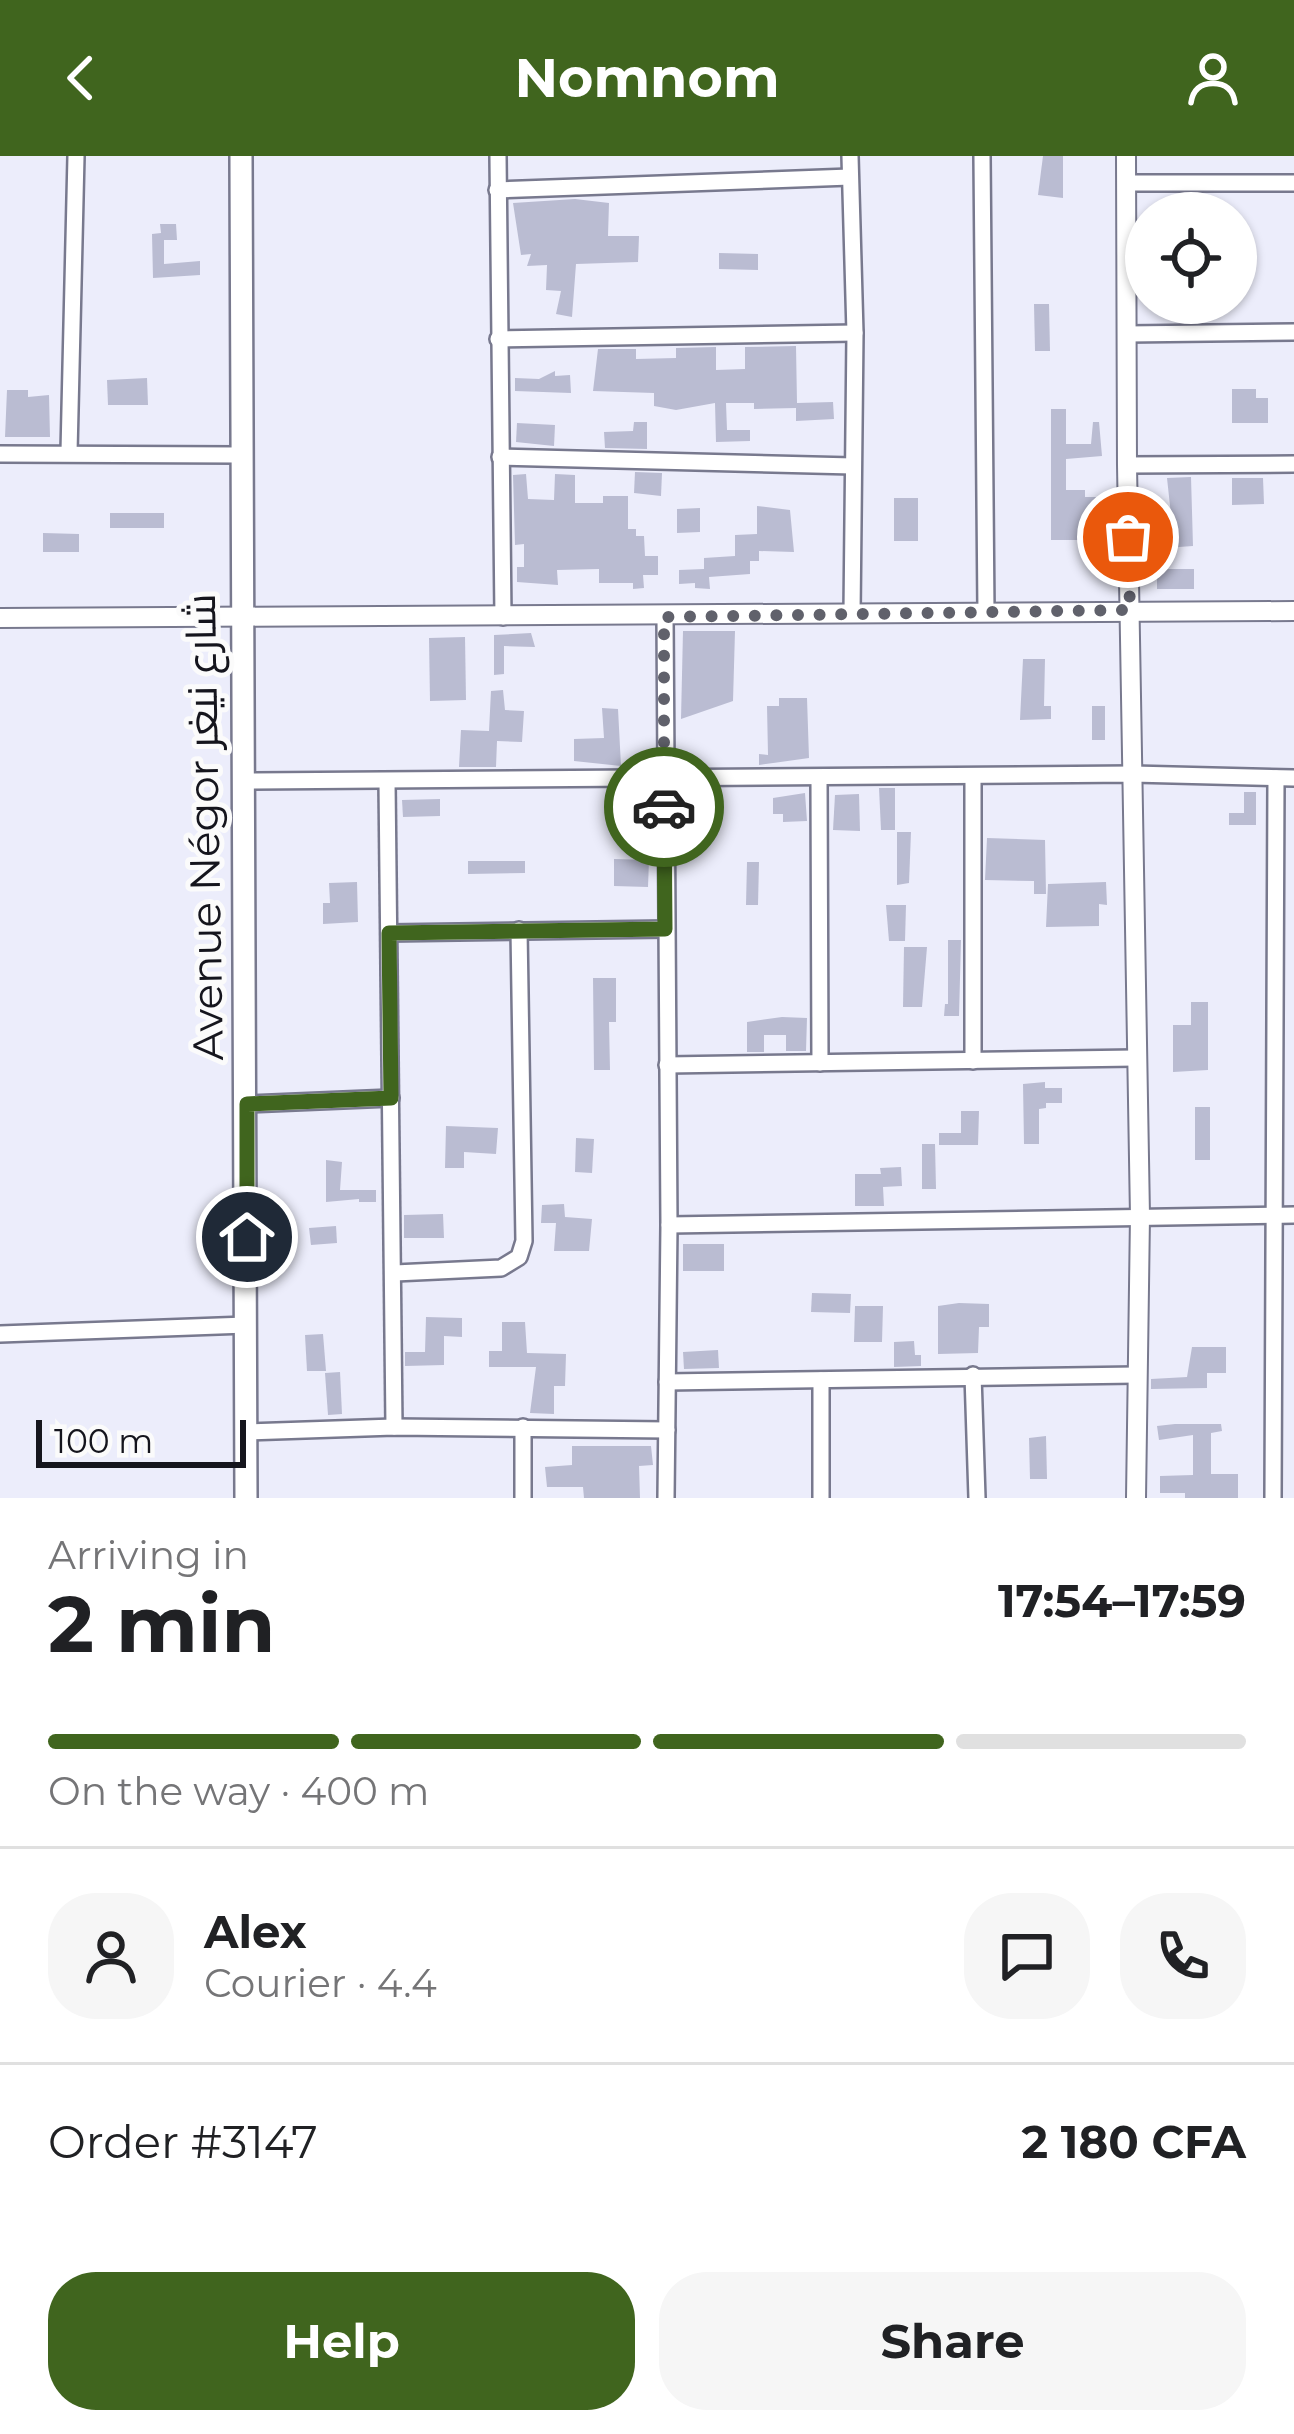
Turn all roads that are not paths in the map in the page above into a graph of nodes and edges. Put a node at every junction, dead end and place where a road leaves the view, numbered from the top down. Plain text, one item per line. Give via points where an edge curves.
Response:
1 (76, 156) edge
2 (241, 156) edge
3 (498, 156) edge
4 (850, 156) edge
5 (982, 156) edge
6 (1126, 156) edge
7 (850, 177) junction
8 (1126, 183) junction
9 (1294, 183) edge
10 (497, 190) junction
11 (855, 332) junction
12 (1294, 332) edge
13 (1126, 334) junction
14 (498, 339) junction
15 (69, 452) junction
16 (0, 454) edge
17 (239, 455) junction
18 (500, 457) junction
19 (1294, 464) edge
20 (1126, 465) junction
21 (853, 466) junction
22 (1130, 610) junction
23 (1294, 611) edge
24 (986, 613) junction
25 (851, 614) junction
26 (241, 617) junction
27 (503, 617) junction
28 (664, 617) junction
29 (0, 618) edge
30 (1133, 774) junction
31 (973, 776) junction
32 (819, 778) junction
33 (1276, 778) junction
34 (1294, 778) edge
35 (664, 779) junction
36 (241, 781) junction
37 (387, 782) junction
38 (665, 929) junction
39 (519, 930) junction
40 (389, 933) junction
41 (1136, 1058) junction
42 (973, 1061) junction
43 (820, 1064) junction
44 (668, 1065) junction
45 (391, 1098) junction
46 (247, 1104) junction
47 (1274, 1215) junction
48 (1294, 1215) edge
49 (1140, 1216) junction
50 (669, 1225) junction
51 (395, 1273) junction
52 (246, 1325) junction
53 (0, 1334) edge
54 (973, 1375) junction
55 (1136, 1375) junction
56 (821, 1380) junction
57 (667, 1382) junction
58 (394, 1427) junction
59 (523, 1427) junction
60 (668, 1430) junction
61 (246, 1432) junction
62 (246, 1498) edge
63 (523, 1498) edge
64 (666, 1498) edge
65 (821, 1498) edge
66 (977, 1498) edge
67 (1136, 1498) edge
68 (1274, 1498) edge

1 - 15 street
2 - 17 main road, Avenue Négor شارع نيغر
3 - 10 street
4 - 7 street
5 - 24 street
6 - 8 street
7 - 10 street
7 - 11 street
8 - 9 street
8 - 13 street
10 - 14 street
11 - 14 street
11 - 21 street
12 - 13 street
13 - 20 street
14 - 18 street
15 - 16 street
15 - 17 street
17 - 26 main road, Avenue Négor شارع نيغر
18 - 21 street
18 - 27 street
19 - 20 street
20 - 22 street
21 - 25 street
22 - 23 street
22 - 24 street
22 - 30 street
24 - 25 street
25 - 28 street
26 - 27 street
26 - 29 street
26 - 36 main road, Avenue Négor شارع نيغر
27 - 28 street
28 - 35 street
30 - 31 street
30 - 33 street
30 - 41 street
31 - 32 street
31 - 42 street
32 - 35 street
32 - 43 street
33 - 34 street
33 - 47 street
35 - 37 street
35 - 38 street
36 - 37 street
36 - 46 main road, Avenue Négor شارع نيغر
37 - 40 street
38 - 39 street
38 - 44 street
39 - 40 street
39 - 51 street via 519,1256 501,1268
40 - 45 street
41 - 42 street
41 - 49 street
42 - 43 street
43 - 44 street
44 - 50 street
45 - 46 street
45 - 51 street
46 - 52 main road, Avenue Négor شارع نيغر
47 - 48 street
47 - 49 street
47 - 68 street
49 - 50 street
49 - 55 street
50 - 57 street
51 - 58 street
52 - 53 street
52 - 61 main road, Avenue Négor شارع نيغر
54 - 55 street
54 - 56 street
54 - 66 street
55 - 67 street
56 - 57 street
56 - 65 street
57 - 60 street
58 - 59 street
58 - 61 street
59 - 60 street
59 - 63 street
60 - 64 street
61 - 62 main road, Avenue Négor شارع نيغر

